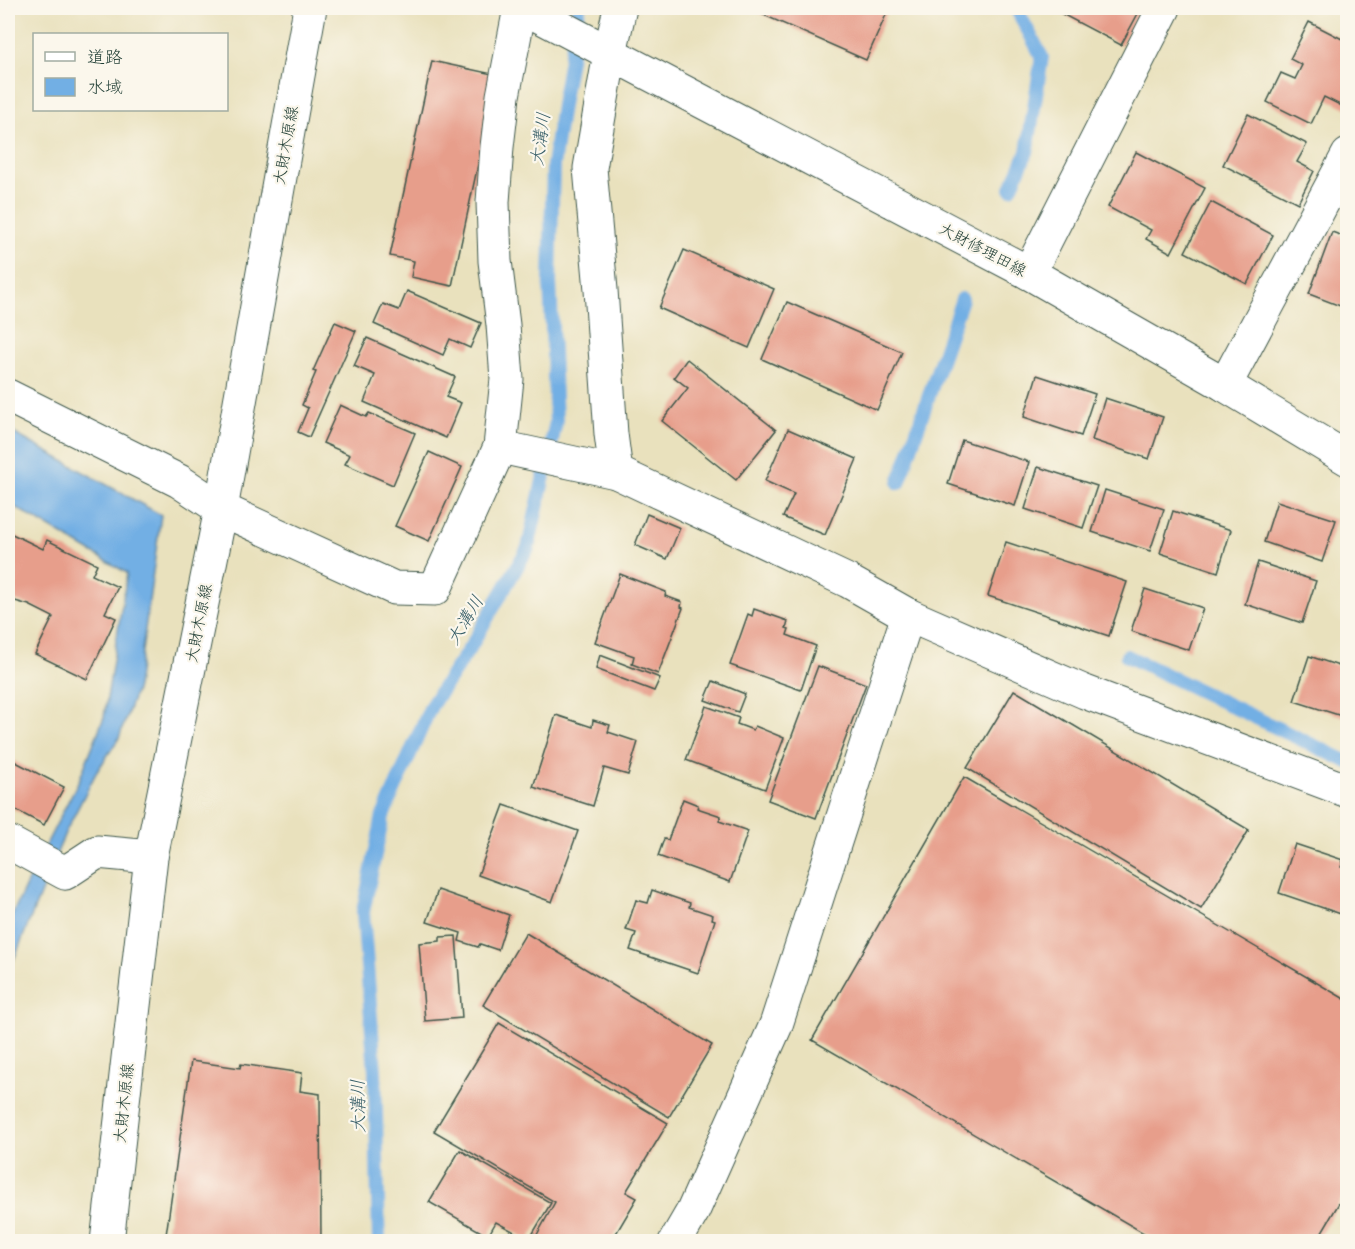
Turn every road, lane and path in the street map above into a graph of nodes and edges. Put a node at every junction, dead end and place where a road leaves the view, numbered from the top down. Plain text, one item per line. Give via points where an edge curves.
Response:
1 (310, 8) edge
2 (522, 8) edge
3 (620, 8) edge
4 (1164, 8) edge
5 (610, 53) junction
6 (1347, 155) edge
7 (1029, 273) junction
8 (1225, 386) junction
9 (8, 396) edge
10 (500, 447) junction
11 (1347, 459) edge
12 (616, 472) junction
13 (221, 509) junction
14 (908, 615) junction
15 (1347, 791) edge
16 (8, 842) edge
17 (151, 857) junction
18 (107, 1242) edge
19 (675, 1242) edge

1 - 13 street, 大財木原線
2 - 5 street, 大財修理田線
2 - 10 street via 503,96 493,202 507,379
3 - 5 street
4 - 7 street
5 - 7 street, 大財修理田線
5 - 12 street via 590,168
6 - 8 street
7 - 8 street, 大財修理田線
8 - 11 street, 大財修理田線
9 - 13 street via 179,481
10 - 12 street
10 - 13 street via 435,589 394,588
12 - 14 street via 848,581
13 - 17 street, 大財木原線
14 - 15 street via 1085,692
14 - 19 street via 776,1024
16 - 17 street via 65,873 97,852
17 - 18 street, 大財木原線

